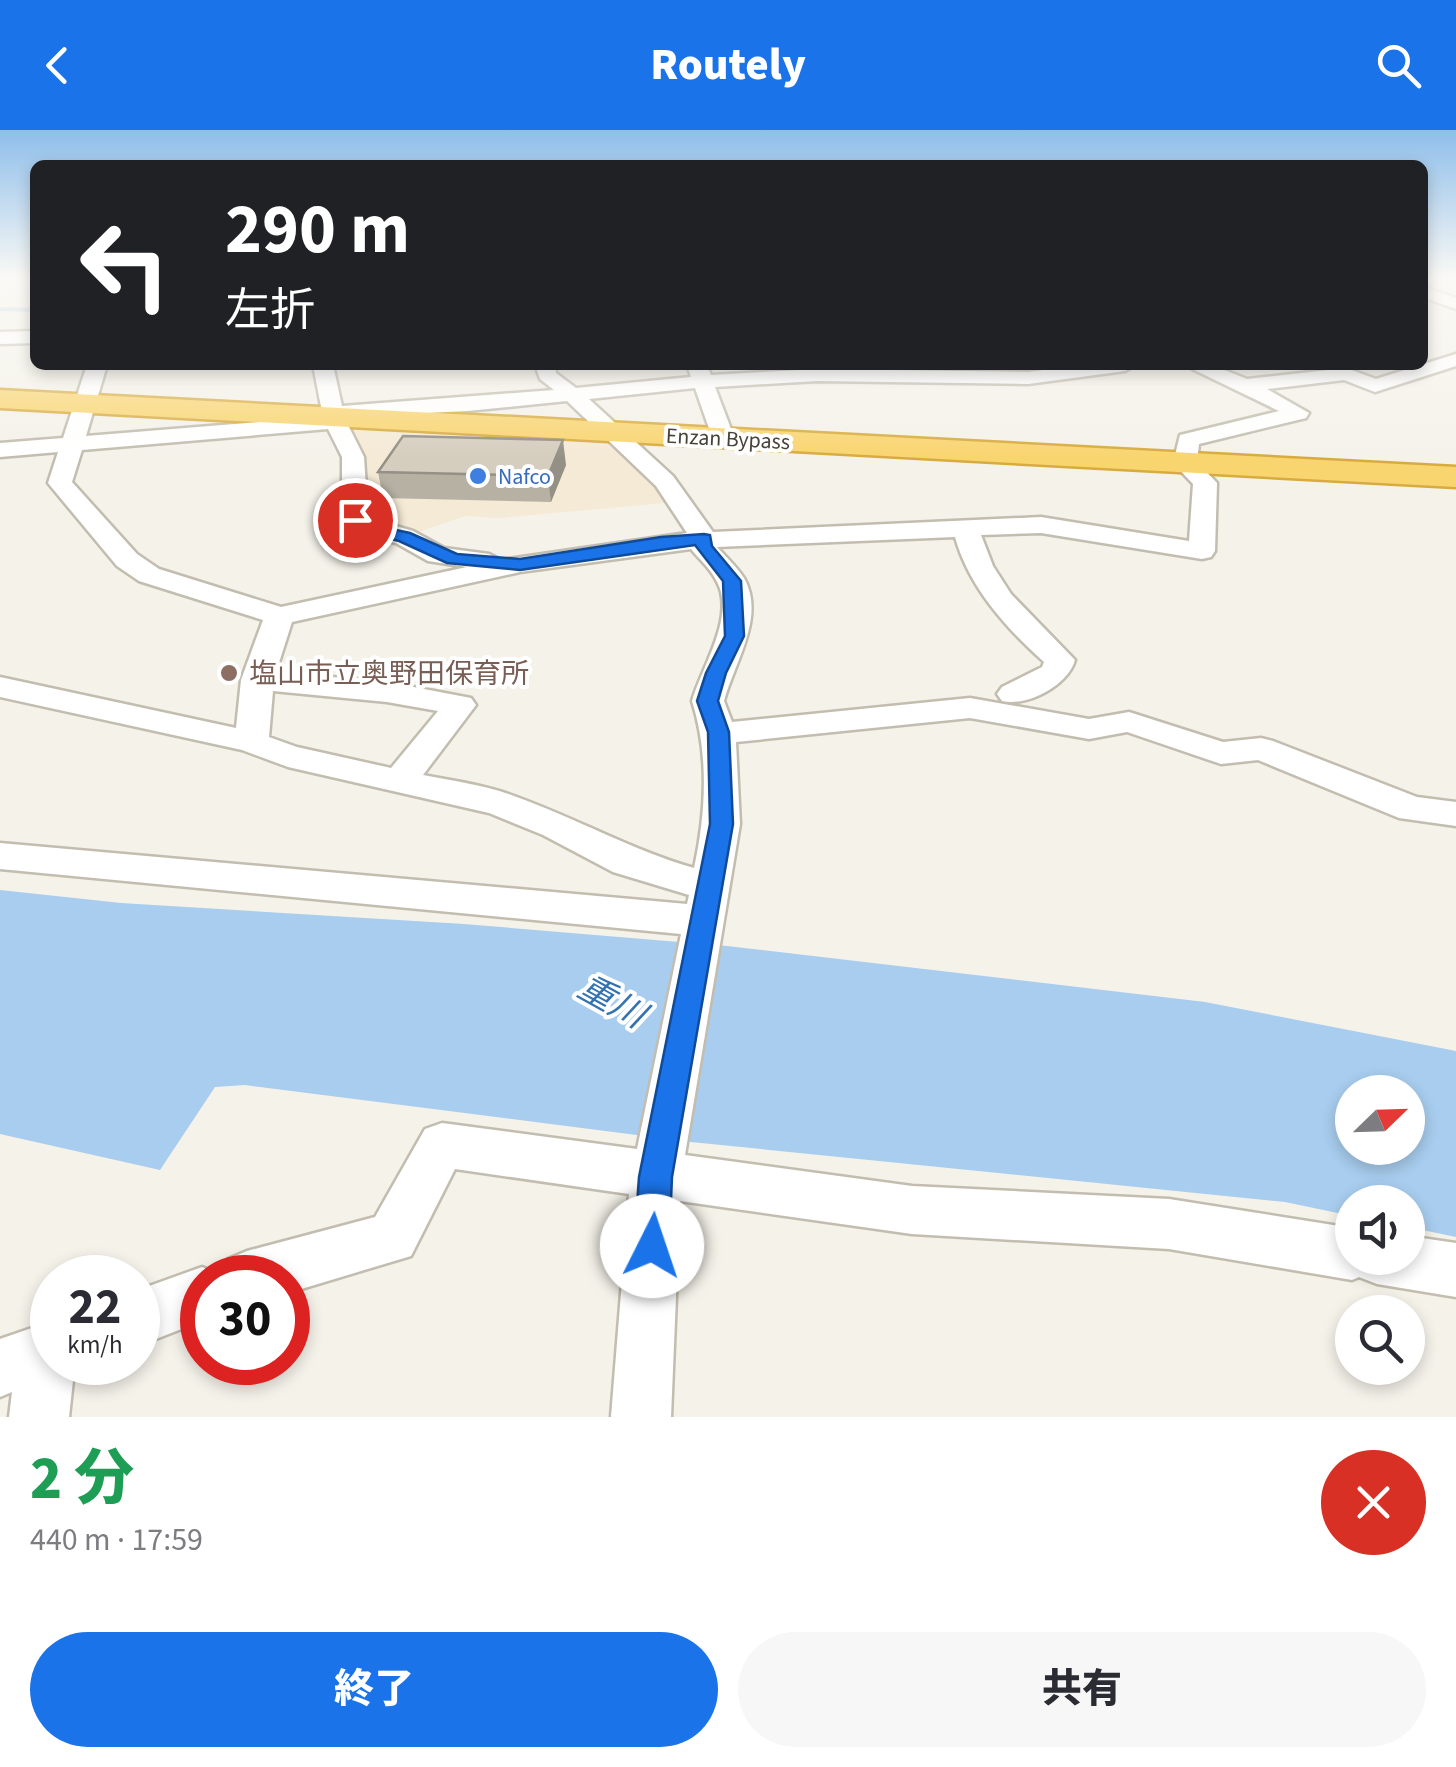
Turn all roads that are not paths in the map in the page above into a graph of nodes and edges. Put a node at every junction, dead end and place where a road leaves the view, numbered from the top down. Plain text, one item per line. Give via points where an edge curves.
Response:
1 (1456, 360) edge
2 (1428, 369) edge
3 (97, 370) edge
4 (324, 370) edge
5 (546, 370) edge
6 (1073, 370) edge
7 (1207, 370) edge
8 (1425, 370) edge
9 (1302, 372) edge
10 (701, 374) edge
11 (1245, 385) junction
12 (573, 395) junction
13 (0, 398) edge
14 (87, 403) junction
15 (334, 416) junction
16 (616, 433) junction
17 (723, 438) junction
18 (70, 444) junction
19 (0, 450) edge
20 (1185, 463) junction
21 (1456, 477) edge
22 (965, 526) junction
23 (704, 539) junction
24 (520, 564) junction
25 (280, 616) junction
26 (256, 680) junction
27 (0, 686) edge
28 (1013, 694) dead end
29 (718, 732) junction
30 (252, 742) junction
31 (398, 781) junction
32 (1456, 814) edge
33 (0, 856) edge
34 (706, 904) junction
35 (656, 1177) junction
36 (1335, 1251) edge
37 (310, 1261) edge
38 (1425, 1265) edge
39 (1456, 1270) edge
40 (35, 1385) edge
41 (39, 1417) edge
42 (641, 1417) edge

1 - 2 street
3 - 14 street
4 - 15 street
5 - 12 street
6 - 10 street via 1028,378
7 - 11 street
8 - 9 street via 1375,386 1346,374
9 - 11 street
10 - 12 street
10 - 17 street
11 - 20 street via 1298,413 1188,440
12 - 15 street
12 - 16 street
13 - 14 highway, Enzan Bypass
14 - 15 highway, Enzan Bypass
14 - 18 street
15 - 16 highway, Enzan Bypass
15 - 18 street
15 - 24 street via 353,457 355,520 363,528 453,559
16 - 17 highway, Enzan Bypass
16 - 23 street via 682,502
17 - 20 highway, Enzan Bypass
18 - 19 street
18 - 25 street via 60,483 127,560 149,575
20 - 21 highway, Enzan Bypass
20 - 22 street via 1205,483 1202,552 1041,525
22 - 23 street
22 - 28 street via 972,559 1024,630 1060,660 1056,672
23 - 24 street
23 - 29 street via 703,547 732,581 736,620 708,701
24 - 25 street
25 - 26 street
26 - 30 street
26 - 31 street via 460,704
27 - 30 street
29 - 32 street via 970,708 1089,729 1129,722 1221,753 1261,749 1412,809
29 - 34 street via 722,824
30 - 31 street
31 - 34 street via 498,804 556,826
33 - 34 street
34 - 35 street
35 - 36 street via 912,1210 1169,1224
35 - 37 street via 442,1145 392,1238
35 - 42 street
38 - 39 street
40 - 41 street

